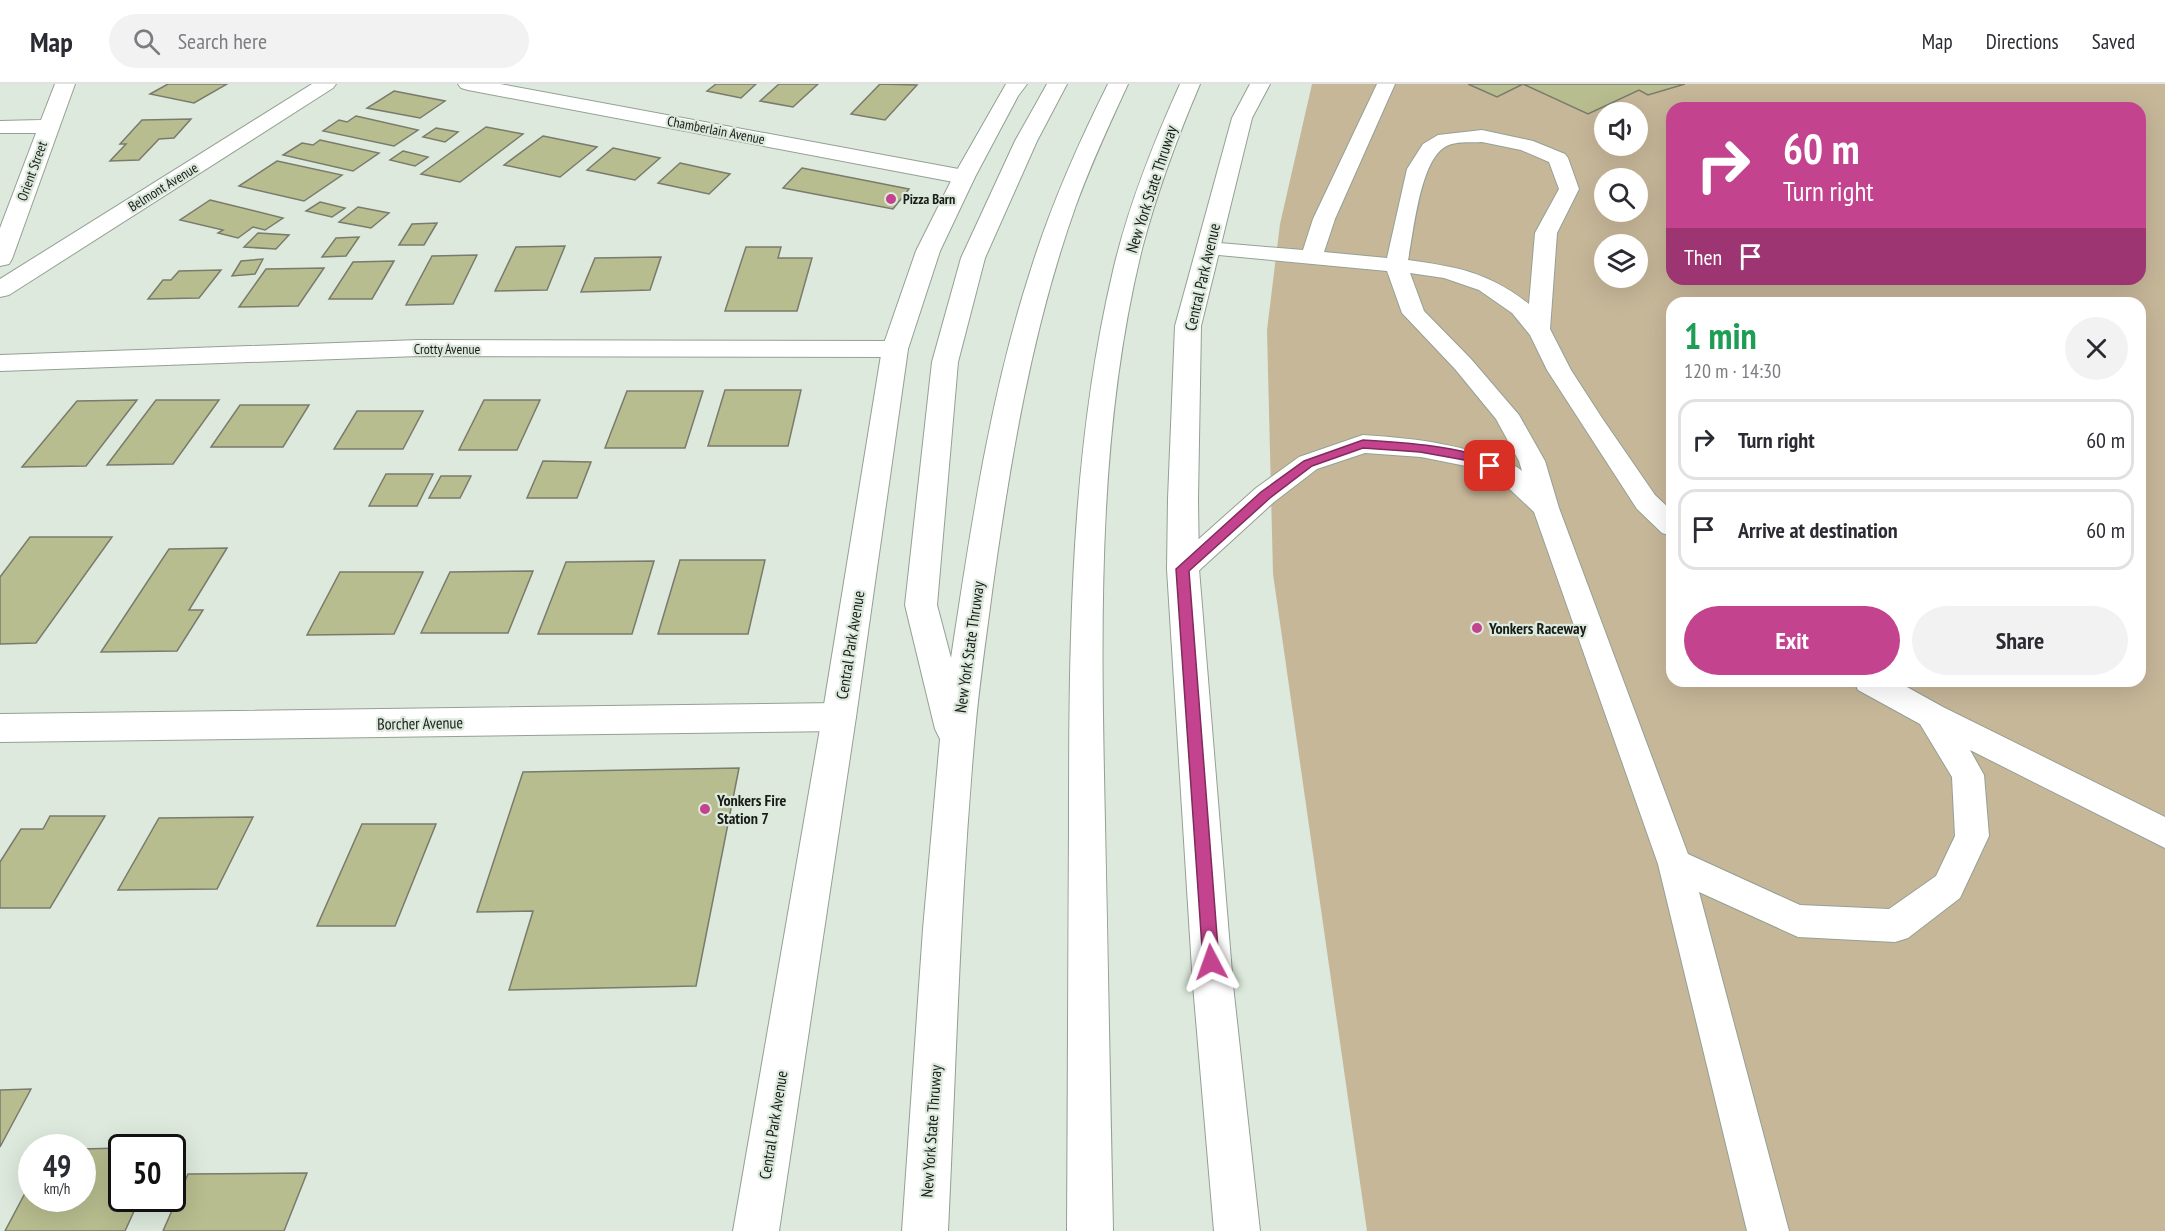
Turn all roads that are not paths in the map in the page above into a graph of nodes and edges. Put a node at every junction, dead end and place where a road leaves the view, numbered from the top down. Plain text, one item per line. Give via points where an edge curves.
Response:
1 (65, 84) edge
2 (326, 84) edge
3 (468, 84) edge
4 (1017, 84) edge
5 (1057, 84) edge
6 (1118, 84) edge
7 (1190, 84) edge
8 (1260, 84) edge
9 (1386, 84) edge
10 (48, 126) junction
11 (0, 127) edge
12 (964, 177) junction
13 (1208, 248) junction
14 (1311, 258) junction
15 (0, 259) edge
16 (1396, 265) junction
17 (0, 290) edge
18 (1538, 329) junction
19 (895, 349) junction
20 (0, 363) edge
21 (1546, 508) junction
22 (1666, 520) edge
23 (1183, 569) junction
24 (1880, 687) edge
25 (1931, 715) junction
26 (839, 717) junction
27 (0, 728) edge
28 (956, 747) junction
29 (2165, 833) edge
30 (1675, 864) junction
31 (756, 1231) edge
32 (925, 1231) edge
33 (1090, 1231) edge
34 (1237, 1231) edge
35 (1768, 1231) edge

1 - 10 main road, Orient Street
2 - 17 main road, Belmont Avenue
3 - 12 main road, Chamberlain Avenue
4 - 12 main road, Central Park Avenue
5 - 28 main road via 973,258 945,362 921,605
6 - 28 main road, New York State Thruway via 1076,171 1026,321 987,517
7 - 33 main road, New York State Thruway via 1168,133 1125,271 1096,460 1088,581 1085,728
8 - 13 main road, Central Park Avenue via 1242,118
9 - 14 lane via 1324,219
10 - 11 main road
10 - 15 main road, Orient Street
12 - 19 main road, Central Park Avenue via 928,251
13 - 14 lane
13 - 23 main road, Central Park Avenue via 1188,326
14 - 16 lane
16 - 18 lane via 1448,272 1487,285 1520,308
16 - 18 lane via 1417,169 1430,148 1445,139 1482,136 1526,145 1558,158 1569,189 1546,233
16 - 21 lane via 1413,313 1506,415 1532,461
18 - 22 lane via 1559,370 1626,473 1646,502
19 - 20 main road, Crotty Avenue via 419,348
19 - 26 main road, Central Park Avenue
21 - 23 lane via 1508,473 1472,458 1420,448 1363,444 1308,463 1265,495
21 - 30 lane
23 - 34 main road, Central Park Avenue via 1213,985
24 - 25 lane
25 - 29 lane
25 - 30 lane via 1968,775 1972,836 1948,887 1895,926 1798,921
26 - 27 main road, Borcher Avenue
26 - 31 main road, Central Park Avenue
28 - 32 main road, New York State Thruway
30 - 35 lane

